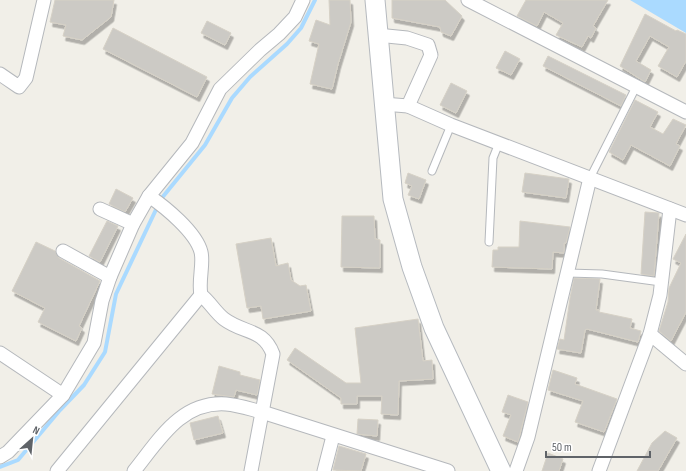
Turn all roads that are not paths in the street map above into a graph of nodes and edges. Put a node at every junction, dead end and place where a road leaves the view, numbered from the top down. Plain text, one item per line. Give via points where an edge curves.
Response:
1 (44, 0) edge
2 (303, 0) edge
3 (375, 0) edge
4 (468, 0) edge
5 (376, 35) junction
6 (0, 74) edge
7 (636, 87) junction
8 (383, 104) junction
9 (408, 106) junction
10 (686, 112) edge
11 (451, 125) junction
12 (499, 143) junction
13 (432, 171) dead end
14 (590, 178) junction
15 (155, 200) junction
16 (100, 209) dead end
17 (670, 209) junction
18 (685, 212) edge
19 (133, 224) junction
20 (489, 242) dead end
21 (63, 251) dead end
22 (568, 273) junction
23 (110, 277) junction
24 (661, 282) junction
25 (200, 295) junction
26 (650, 334) junction
27 (0, 353) edge
28 (686, 364) edge
29 (63, 395) junction
30 (262, 412) junction
31 (333, 436) junction
32 (0, 457) edge
33 (57, 471) edge
34 (134, 471) edge
35 (251, 471) edge
36 (324, 471) edge
37 (448, 471) edge
38 (501, 471) edge
39 (516, 471) edge
40 (599, 471) edge

1 - 6 street via 26,78 19,87
2 - 15 street via 296,17 220,89 192,143
3 - 5 street
4 - 7 street
5 - 8 street
5 - 9 street via 407,38 428,45 431,55
7 - 10 street
7 - 14 lane
8 - 9 street
8 - 38 street via 393,199 412,267 434,328
9 - 11 street
11 - 12 street
11 - 13 lane
12 - 14 street
12 - 20 lane via 493,158
14 - 17 street
14 - 22 street
15 - 19 street
15 - 25 street via 196,240 201,252
16 - 19 street
17 - 18 street
17 - 24 street
19 - 23 street
21 - 23 street
22 - 24 lane via 602,274
22 - 39 street via 528,436
23 - 29 street via 102,301 94,343
24 - 26 street
25 - 30 street via 209,301 224,319 263,337 269,344 273,354
25 - 33 street
26 - 28 street
26 - 40 street
27 - 29 street
29 - 32 street via 8,452
30 - 31 street
30 - 34 street via 227,404 193,410 174,423
30 - 35 street
31 - 36 street
31 - 37 street

